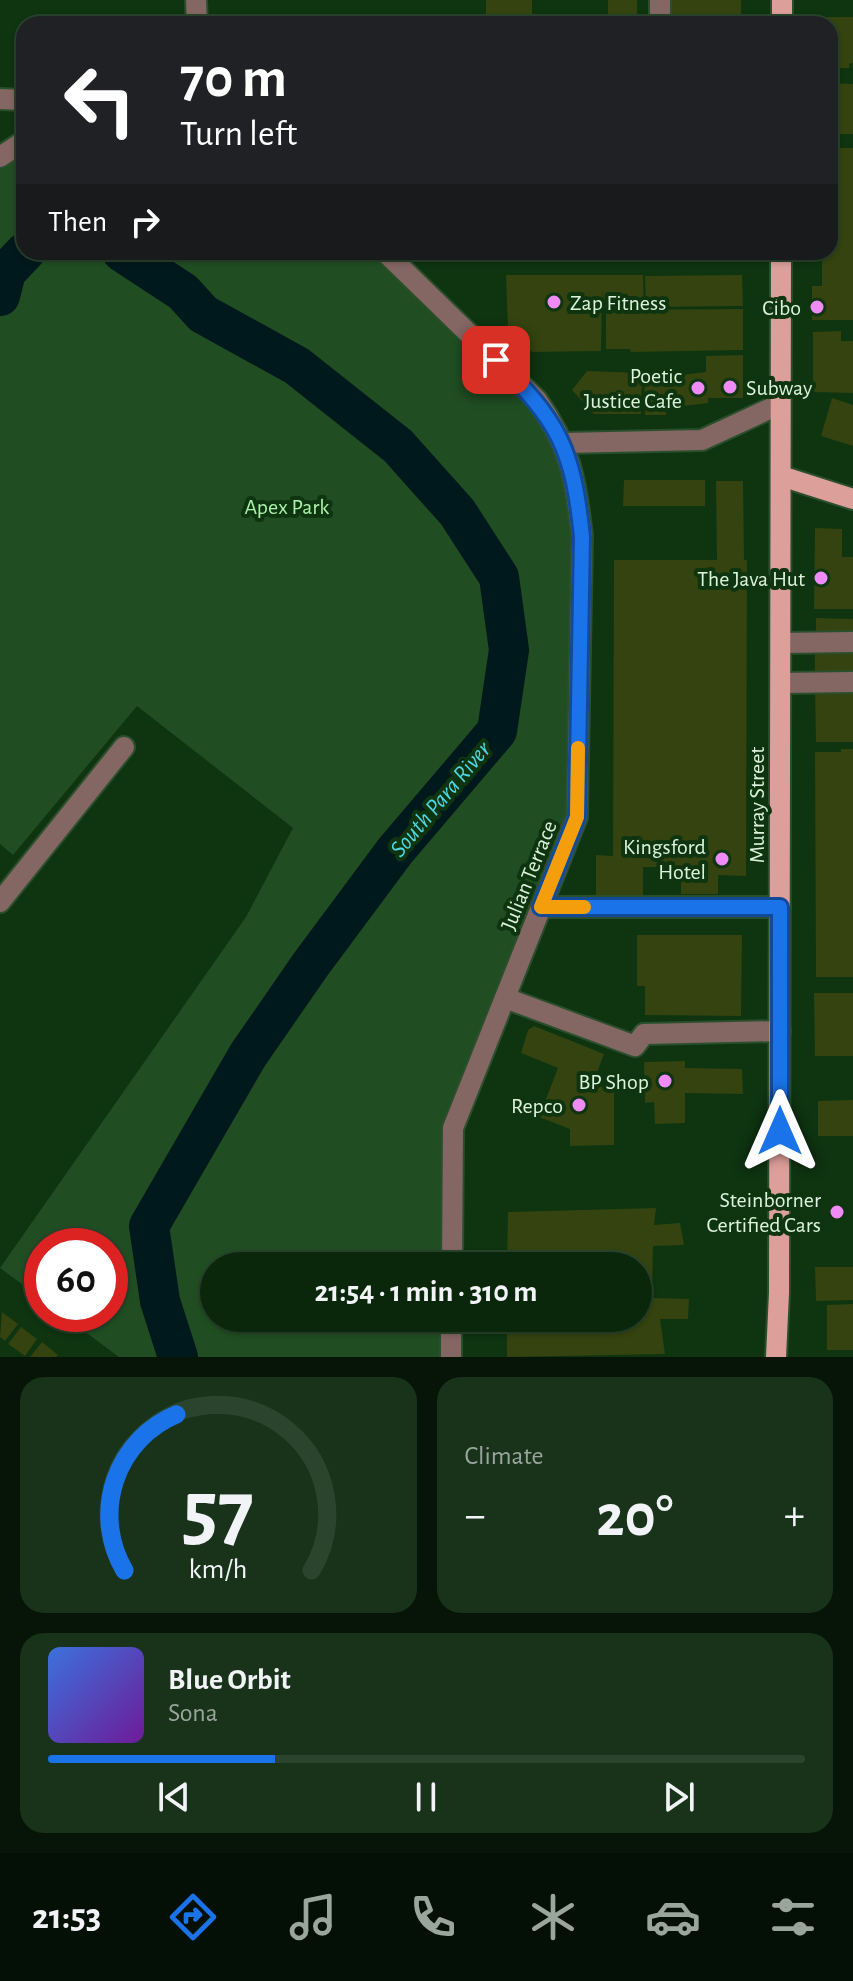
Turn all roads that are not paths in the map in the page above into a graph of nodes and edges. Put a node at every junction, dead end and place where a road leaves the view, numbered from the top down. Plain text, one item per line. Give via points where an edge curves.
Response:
1 (393, 260) edge
2 (781, 260) edge
3 (780, 404) junction
4 (564, 443) junction
5 (781, 476) junction
6 (853, 499) edge
7 (853, 642) edge
8 (781, 643) junction
9 (853, 682) edge
10 (781, 683) junction
11 (124, 747) dead end
12 (0, 902) edge
13 (541, 907) junction
14 (780, 907) junction
15 (505, 998) junction
16 (780, 1031) junction
17 (452, 1252) edge
18 (451, 1332) edge
19 (451, 1357) edge
20 (776, 1357) edge

1 - 4 street, Julian Terrace via 537,400
2 - 3 main road, Murray Street
3 - 4 street via 702,440
3 - 5 main road, Murray Street
4 - 13 street, Julian Terrace via 578,494 582,537 577,817
5 - 6 main road
5 - 8 main road, Murray Street
7 - 8 street
8 - 10 main road, Murray Street
9 - 10 street
10 - 14 main road, Murray Street
11 - 12 street
13 - 14 street
13 - 15 street, Julian Terrace
14 - 16 main road, Murray Street
15 - 16 street via 635,1046 644,1034
15 - 17 street, Julian Terrace via 453,1128
16 - 20 main road, Murray Street
18 - 19 street

